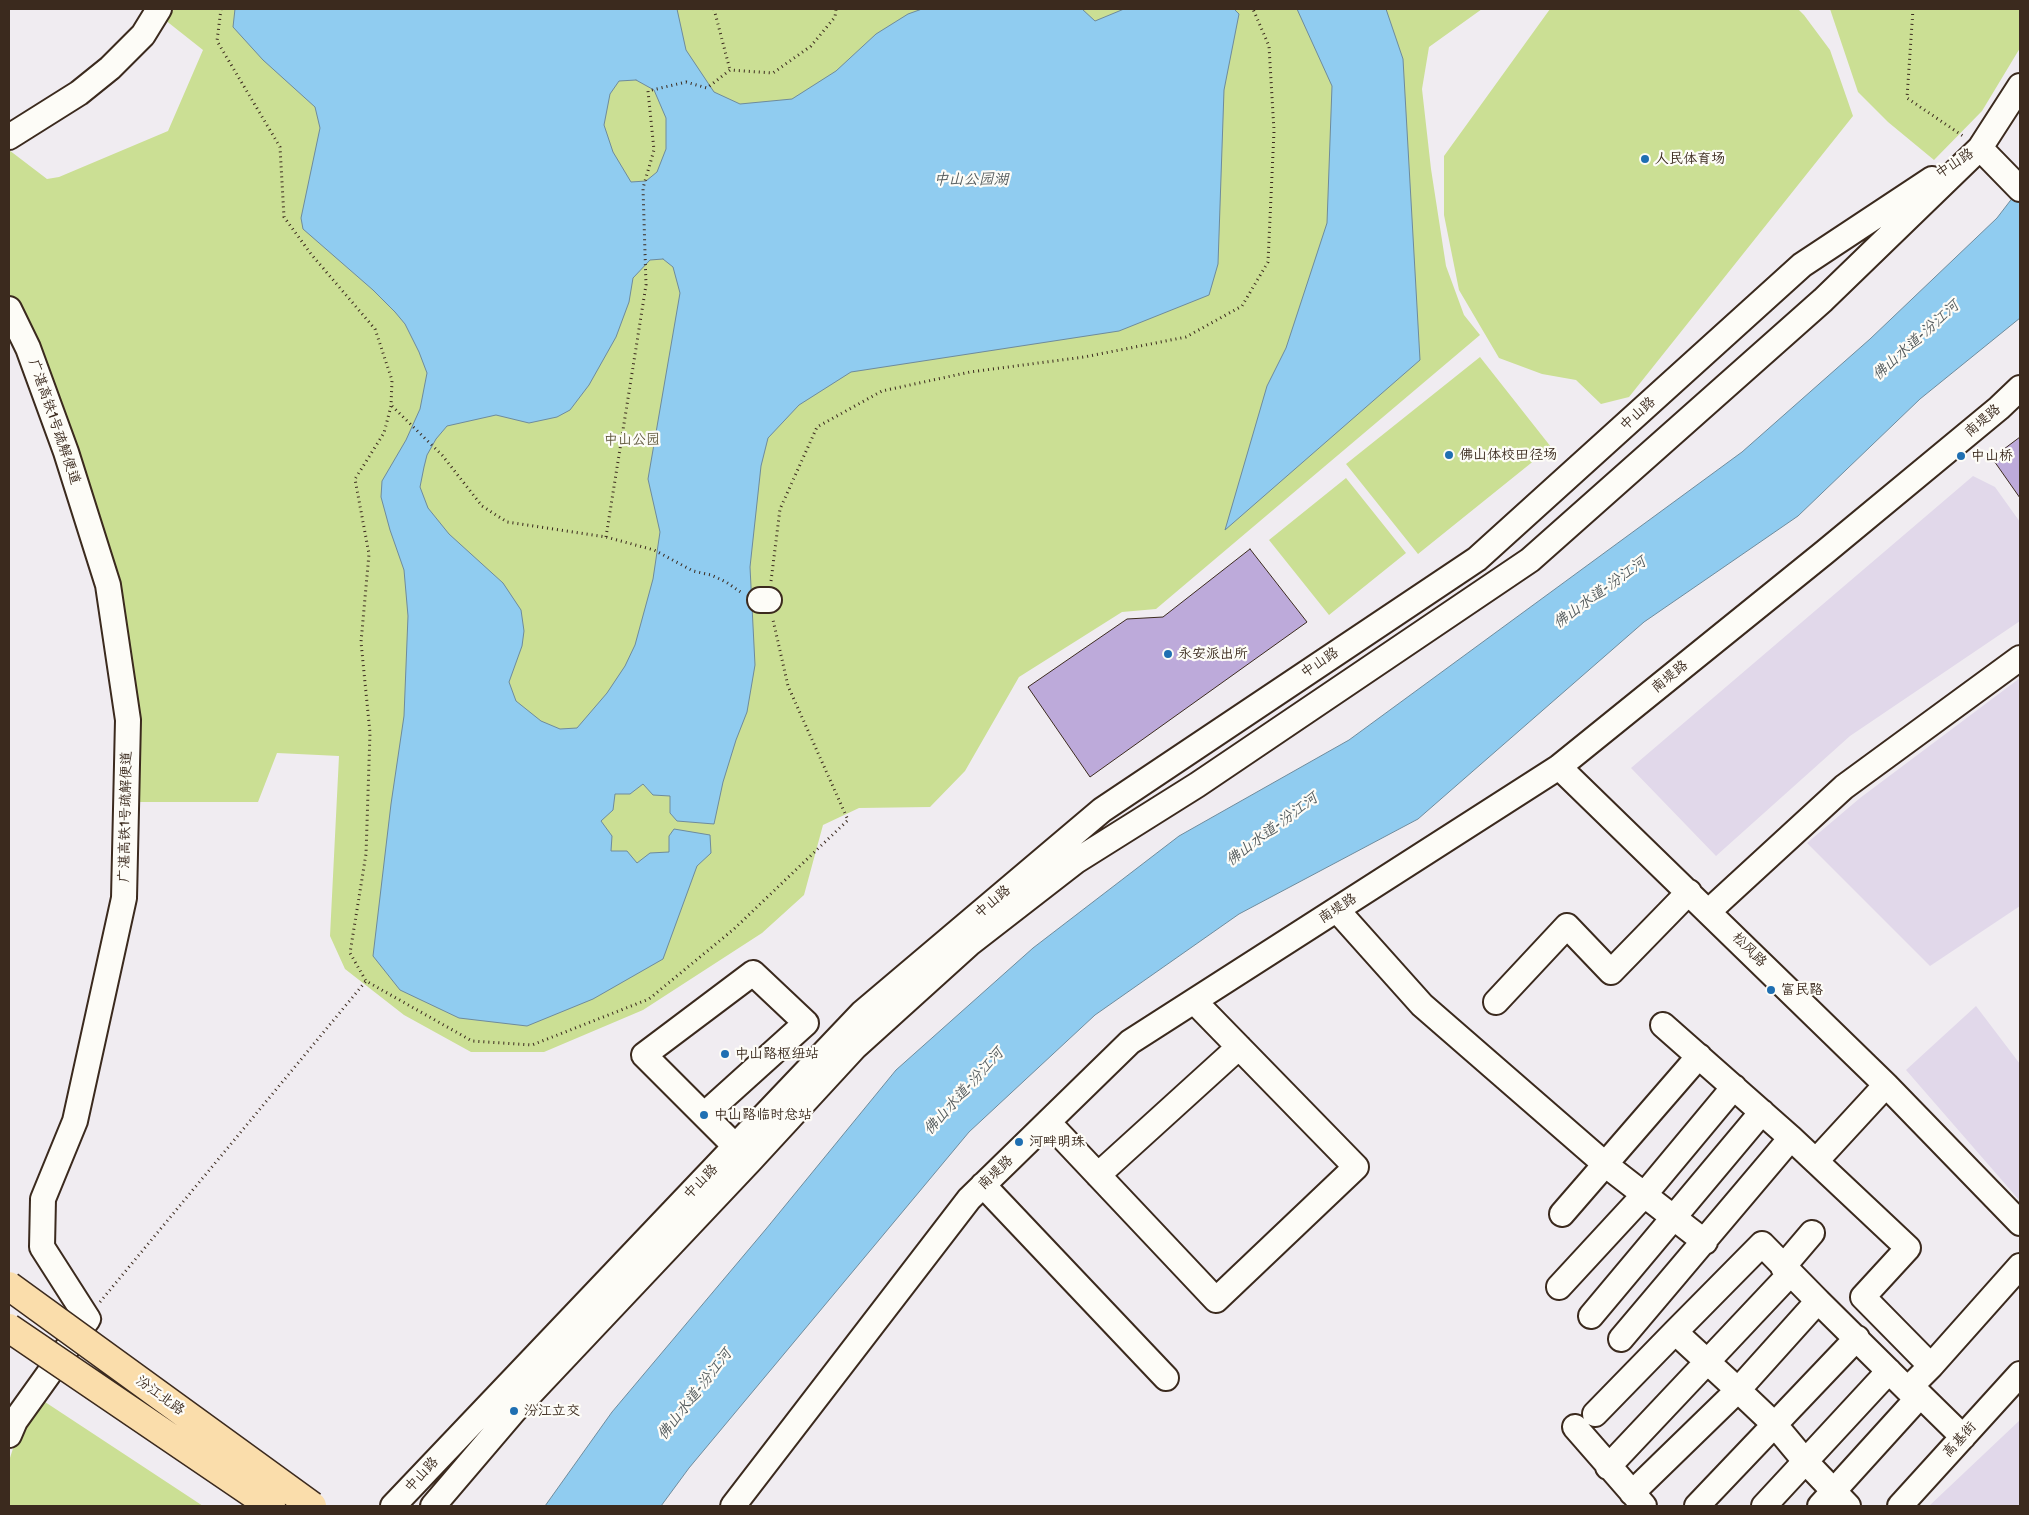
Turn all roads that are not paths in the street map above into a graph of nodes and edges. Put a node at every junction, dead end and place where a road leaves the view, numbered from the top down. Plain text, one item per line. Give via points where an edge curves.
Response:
1 (159, 9) edge
2 (2020, 86) edge
3 (9, 137) edge
4 (1980, 148) junction
5 (2020, 189) edge
6 (9, 309) edge
7 (2020, 388) edge
8 (2020, 658) edge
9 (1559, 767) junction
10 (1689, 892) junction
11 (1337, 910) junction
12 (1709, 911) junction
13 (1194, 1001) junction
14 (1496, 1002) dead end
15 (1663, 1025) dead end
16 (1239, 1047) junction
17 (1699, 1056) junction
18 (1886, 1085) junction
19 (1734, 1087) junction
20 (1762, 1112) junction
21 (704, 1115) junction
22 (1048, 1122) junction
23 (1792, 1138) junction
24 (743, 1153) junction
25 (1816, 1161) junction
26 (1606, 1165) junction
27 (1098, 1175) junction
28 (983, 1185) junction
29 (1644, 1194) junction
30 (1562, 1214) dead end
31 (1673, 1217) junction
32 (2020, 1223) edge
33 (1812, 1233) dead end
34 (1705, 1242) junction
35 (2020, 1266) edge
36 (1787, 1270) junction
37 (9, 1286) edge
38 (1559, 1287) dead end
39 (1818, 1301) junction
40 (1591, 1316) dead end
41 (9, 1328) edge
42 (1675, 1332) junction
43 (1857, 1338) junction
44 (1621, 1339) dead end
45 (1708, 1362) junction
46 (1931, 1366) junction
47 (1889, 1372) junction
48 (2020, 1374) edge
49 (1166, 1378) dead end
50 (1738, 1390) junction
51 (1595, 1414) dead end
52 (1775, 1425) junction
53 (1575, 1427) dead end
54 (9, 1435) edge
55 (1963, 1437) junction
56 (1805, 1461) junction
57 (1608, 1466) junction
58 (1638, 1499) edge
59 (1834, 1501) edge
60 (271, 1506) edge
61 (312, 1506) edge
62 (393, 1506) edge
63 (433, 1506) edge
64 (733, 1506) edge
65 (1697, 1506) edge
66 (1764, 1506) edge
67 (1900, 1506) edge

1 - 3 street via 143,35 110,68 79,93
2 - 4 street
4 - 5 street
4 - 24 street, 中山路 via 1823,300 1530,560 1198,784 1076,861 969,944
4 - 24 street, 中山路 via 1802,265 1478,559 1102,810 862,1013
6 - 54 street, 广湛高铁1号疏解便道 via 28,348 57,426 108,585 128,720 124,898 75,1120 43,1199 42,1246 88,1319 15,1421
7 - 9 street, 南堤路 via 1825,552
8 - 12 street via 1844,787
9 - 10 street, 松风路
9 - 11 street, 南堤路
10 - 12 street, 松风路
10 - 14 street via 1611,972 1567,926
11 - 13 street, 南堤路
11 - 26 street via 1422,1005
12 - 18 street, 松风路
13 - 16 street
13 - 22 street, 南堤路 via 1130,1042
15 - 17 street
16 - 27 street
16 - 27 street via 1356,1167 1216,1300
17 - 19 street
17 - 26 street
18 - 25 street
18 - 32 street, 松风路
19 - 20 street
19 - 29 street
20 - 23 street
20 - 31 street
21 - 21 street via 806,1023 754,973 644,1055
21 - 24 street
22 - 27 street
22 - 28 street, 南堤路
23 - 25 street
23 - 34 street
24 - 62 street, 中山路
24 - 63 street, 中山路
25 - 46 street via 1908,1248 1863,1297
26 - 29 street
26 - 30 street
28 - 49 street
28 - 64 street, 南堤路
29 - 31 street
29 - 38 street
31 - 34 street
31 - 40 street
33 - 36 street
34 - 44 street
35 - 46 street
36 - 39 street
36 - 42 street via 1762,1244
36 - 45 street
37 - 61 main road, 汾江北路, bridge
39 - 43 street
39 - 50 street
41 - 60 main road, 汾江北路, bridge
42 - 45 street
42 - 51 street
43 - 47 street
43 - 52 street
45 - 50 street
45 - 57 street
46 - 55 street via 1911,1386
47 - 56 street
47 - 59 street via 1917,1399
48 - 55 street, 高基街
50 - 52 street
50 - 58 street
52 - 56 street
52 - 65 street
53 - 57 street
55 - 67 street, 高基街
56 - 59 street
56 - 66 street
57 - 58 street

